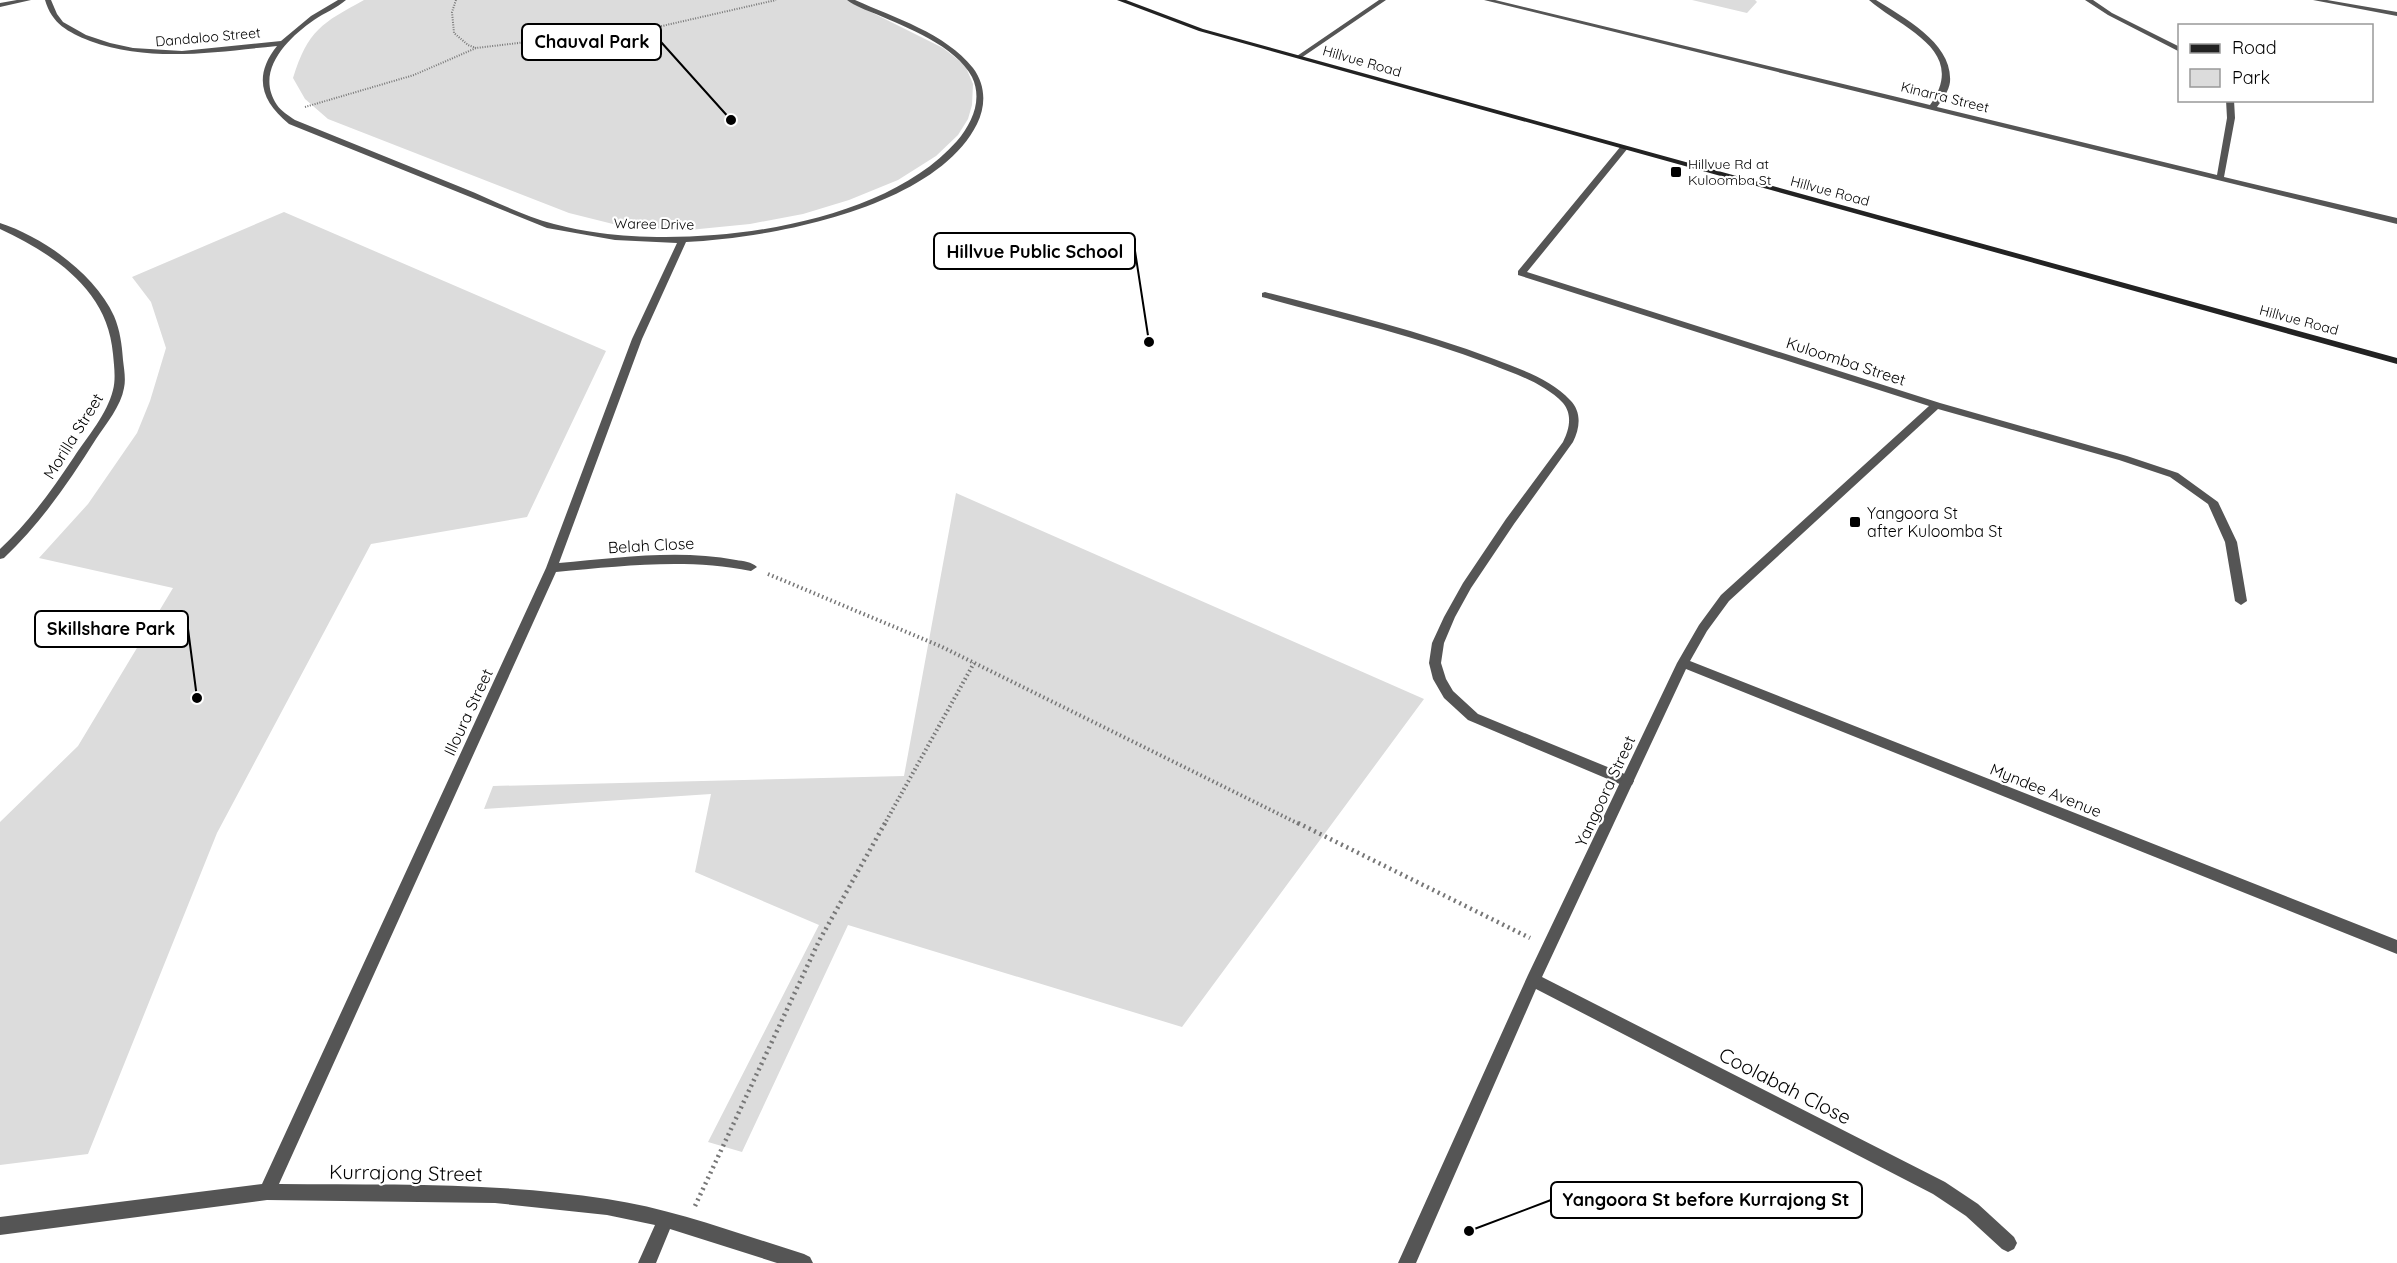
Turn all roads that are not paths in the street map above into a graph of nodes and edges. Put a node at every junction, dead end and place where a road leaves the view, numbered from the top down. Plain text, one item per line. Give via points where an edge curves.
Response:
1 (27, 0) edge
2 (48, 0) edge
3 (343, 0) edge
4 (850, 0) edge
5 (1120, 0) edge
6 (1383, 0) edge
7 (1487, 0) edge
8 (1872, 0) edge
9 (2088, 0) edge
10 (2316, 0) edge
11 (0, 5) edge
12 (2397, 14) edge
13 (283, 43) junction
14 (2178, 49) edge
15 (1299, 57) junction
16 (2230, 102) edge
17 (1932, 108) junction
18 (1624, 148) junction
19 (2220, 178) junction
20 (2397, 220) edge
21 (0, 226) edge
22 (683, 240) junction
23 (1265, 296) dead end
24 (2397, 361) edge
25 (1936, 405) junction
26 (0, 555) edge
27 (751, 567) road end
28 (552, 568) junction
29 (2241, 601) dead end
30 (1683, 663) junction
31 (1627, 781) junction
32 (2397, 947) edge
33 (1533, 980) junction
34 (267, 1192) junction
35 (666, 1219) junction
36 (0, 1226) edge
37 (2008, 1243) dead end
38 (647, 1263) edge
39 (804, 1263) edge
40 (1407, 1263) edge

1 - 11 street
2 - 13 street, Dandaloo Street via 52,16 64,27 124,50 150,54
3 - 13 street, Waree Drive via 315,16
4 - 22 street, Waree Drive via 936,41 972,71 980,87 981,103 964,139 932,169 898,190 860,206 779,228
5 - 15 street, Hillvue Road via 1201,30
6 - 15 street
7 - 17 street, Kinarra Street
8 - 17 street via 1929,41 1940,56 1946,85
9 - 14 street
10 - 12 street
13 - 22 street, Waree Drive via 268,63 265,79 272,104 292,122 550,226 586,235
15 - 18 street, Hillvue Road
16 - 19 street
17 - 19 street, Kinarra Street
18 - 24 street, Hillvue Road
18 - 25 street, Kuloomba Street via 1521,273
19 - 20 street, Kinarra Street
21 - 26 street, Morilla Street via 46,249 91,284 111,316 120,349 119,389 91,440 59,488
22 - 28 street, Illoura Street via 637,339
23 - 31 street via 1485,360 1554,388 1567,401 1575,417 1574,431 1469,581 1444,625 1435,662 1442,685 1459,708 1473,717
25 - 29 street, Kuloomba Street via 2174,475 2213,502 2232,542
25 - 30 street, Yangoora Street via 1725,597
27 - 28 street, Belah Close via 690,558
28 - 34 street, Illoura Street
30 - 31 street, Yangoora Street
30 - 32 street, Myndee Avenue
31 - 33 street, Yangoora Street
33 - 37 street, Coolabah Close via 1939,1188 1972,1210
33 - 40 street, Yangoora Street
34 - 35 street, Kurrajong Street via 495,1196 607,1207
34 - 36 street, Kurrajong Street
35 - 38 street
35 - 39 street, Kurrajong Street

